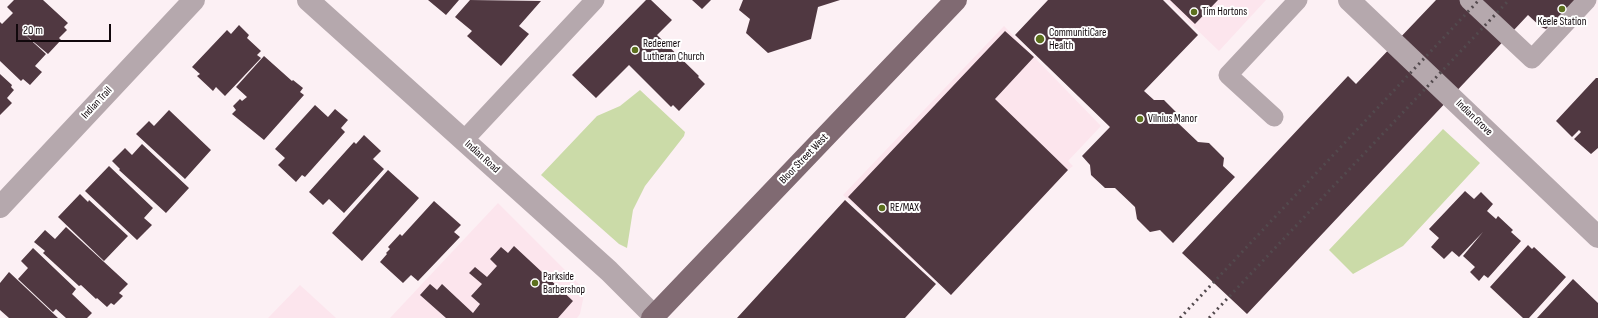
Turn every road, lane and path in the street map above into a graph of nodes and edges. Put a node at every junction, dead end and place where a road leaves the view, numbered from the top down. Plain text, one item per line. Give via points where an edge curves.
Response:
1 (194, 0) edge
2 (308, 0) edge
3 (596, 0) edge
4 (956, 0) edge
5 (1298, 0) edge
6 (1349, 0) edge
7 (1469, 0) edge
8 (1587, 0) edge
9 (1274, 117) dead end
10 (464, 140) junction
11 (0, 207) edge
12 (1598, 237) edge
13 (653, 317) edge

1 - 11 street, Indian Trail
2 - 10 street, Indian Road
3 - 10 lane
4 - 13 main road, Bloor Street West
5 - 9 lane via 1228,75
6 - 12 street, Indian Grove
7 - 8 lane via 1532,59
10 - 13 street, Indian Road via 609,271

